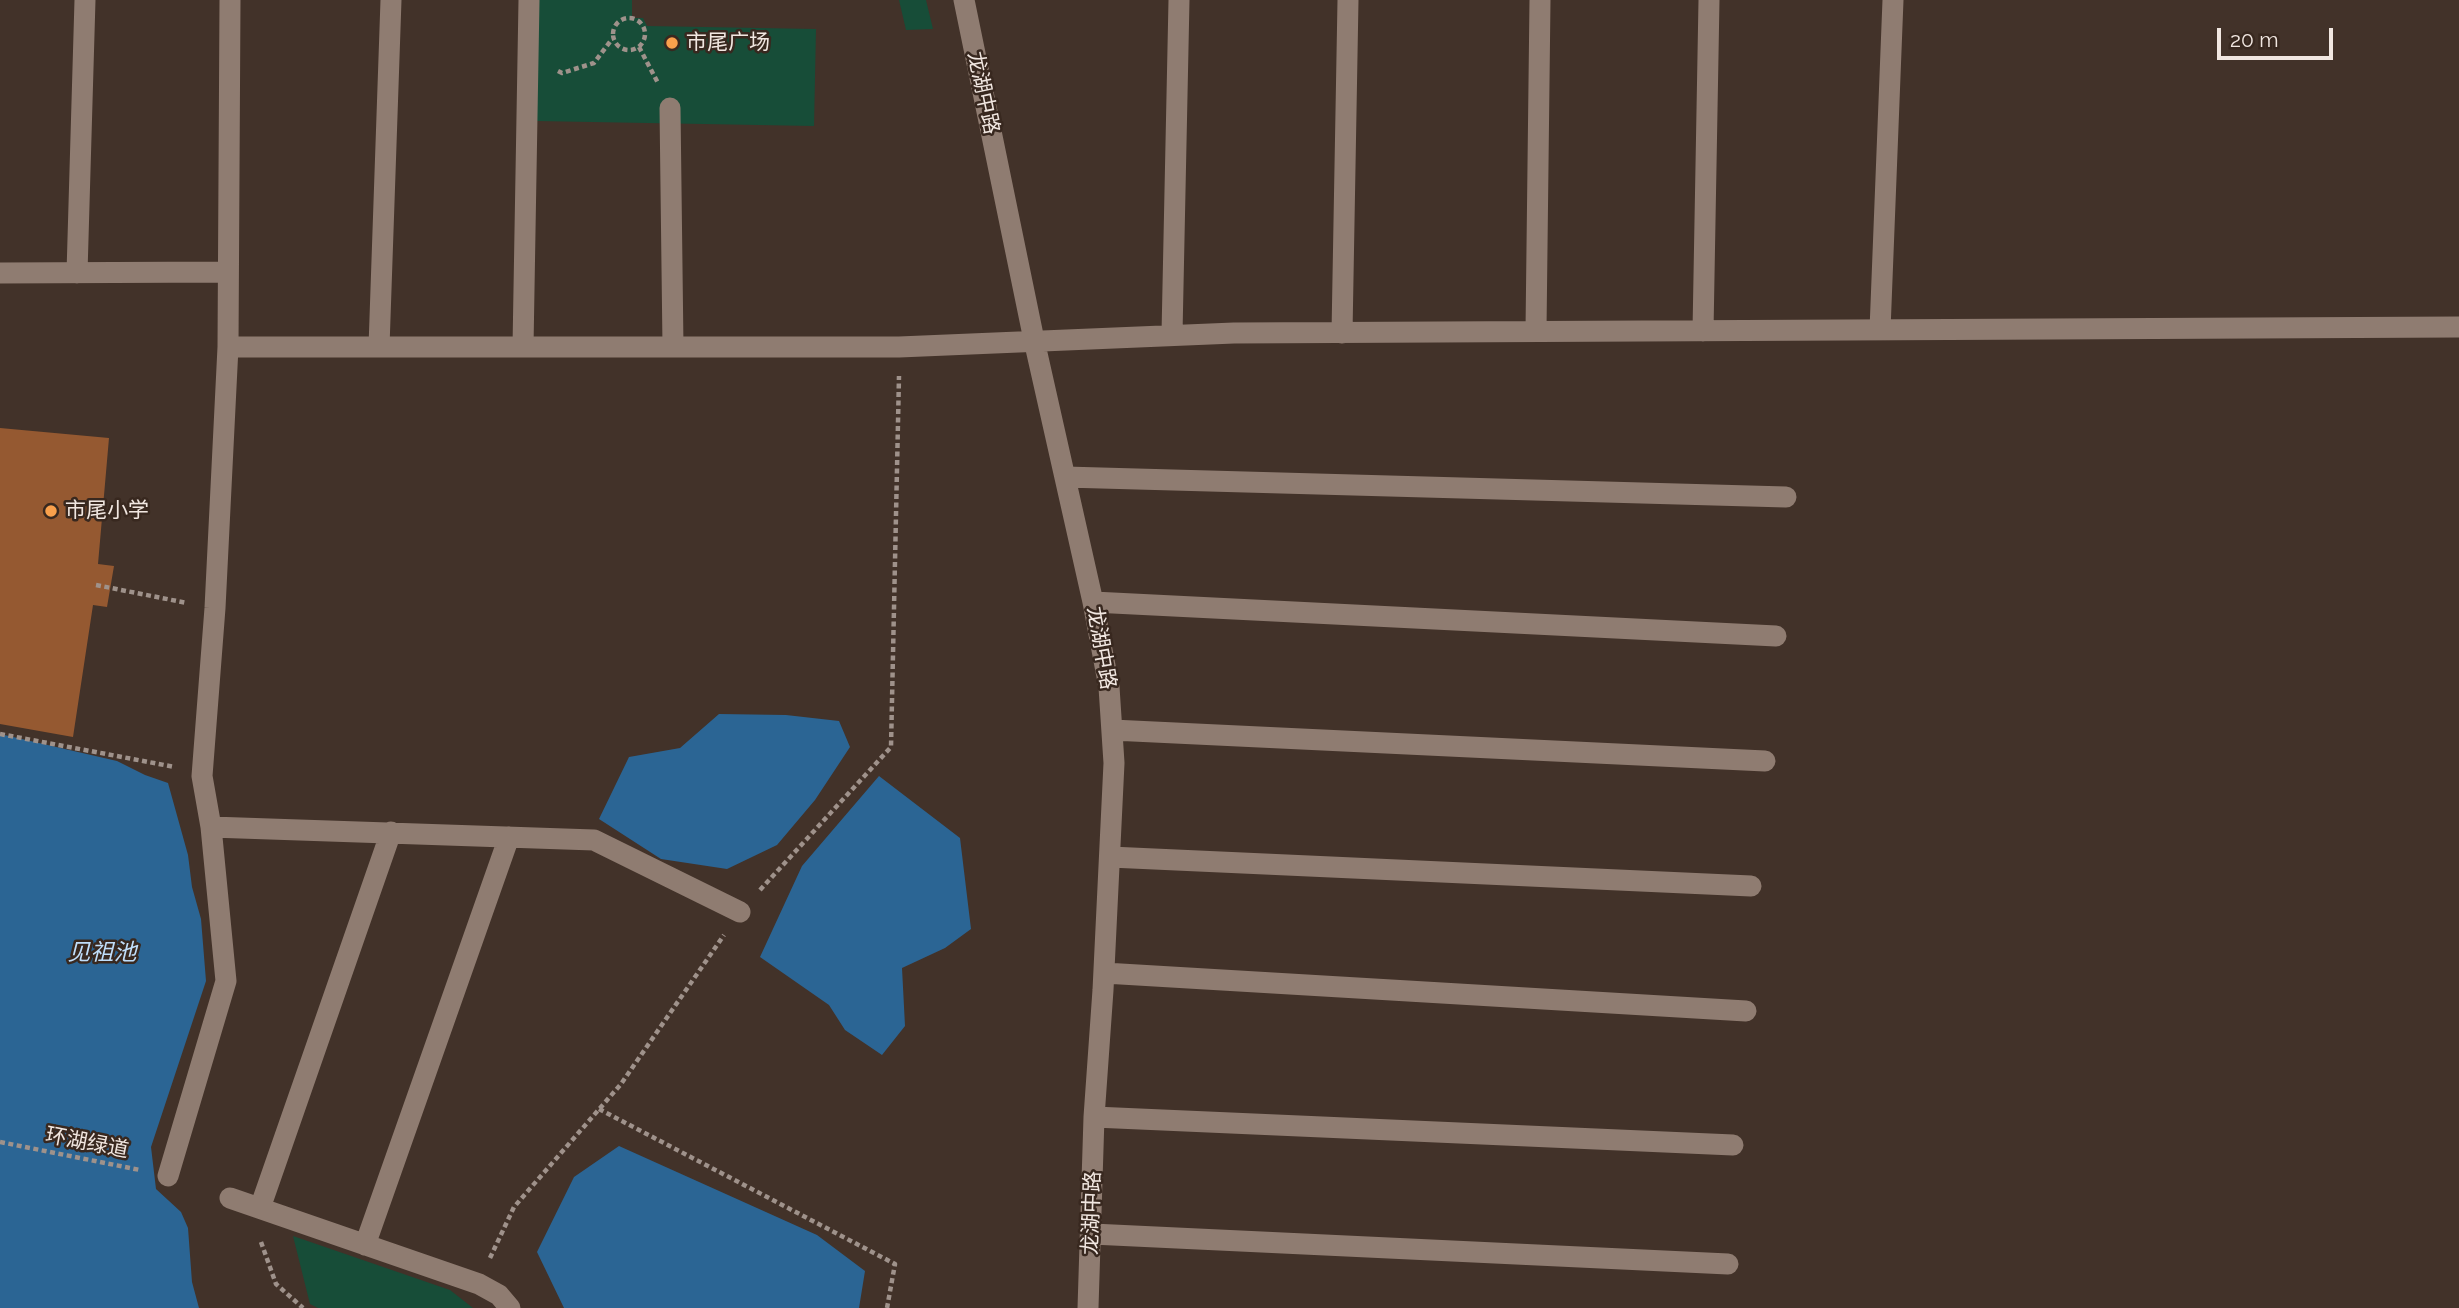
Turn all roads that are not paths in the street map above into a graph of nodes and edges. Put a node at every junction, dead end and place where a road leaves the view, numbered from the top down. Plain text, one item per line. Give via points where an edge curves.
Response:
1 (85, 0) edge
2 (230, 0) edge
3 (391, 0) edge
4 (530, 0) edge
5 (964, 0) edge
6 (1179, 0) edge
7 (1349, 0) edge
8 (1540, 0) edge
9 (1709, 0) edge
10 (1893, 0) edge
11 (670, 108) road end
12 (228, 272) junction
13 (0, 273) edge
14 (77, 273) junction
15 (2459, 327) edge
16 (1536, 330) junction
17 (1880, 330) junction
18 (1703, 331) junction
19 (1342, 332) junction
20 (1172, 334) junction
21 (1034, 340) junction
22 (228, 347) junction
23 (379, 347) junction
24 (523, 347) junction
25 (673, 347) junction
26 (1065, 477) junction
27 (1786, 497) dead end
28 (1093, 601) junction
29 (1776, 636) dead end
30 (1112, 730) junction
31 (1765, 761) dead end
32 (211, 827) junction
33 (391, 832) junction
34 (509, 837) junction
35 (1110, 857) junction
36 (1751, 886) dead end
37 (740, 912) road end
38 (1104, 973) junction
39 (1746, 1011) dead end
40 (1094, 1117) junction
41 (1733, 1144) dead end
42 (168, 1176) road end
43 (230, 1198) dead end
44 (260, 1208) junction
45 (1092, 1234) junction
46 (365, 1245) junction
47 (1728, 1264) dead end
48 (510, 1308) edge
49 (1088, 1308) edge

1 - 14 street
2 - 12 street
3 - 23 street
4 - 24 street
5 - 21 street, 龙湖中路
6 - 20 street
7 - 19 street
8 - 16 street
9 - 18 street
10 - 17 street
11 - 25 street
12 - 14 street
12 - 22 street
13 - 14 street
15 - 17 street
16 - 18 street
16 - 19 street
17 - 18 street
19 - 20 street
20 - 21 street
21 - 25 street via 899,347
21 - 26 street, 龙湖中路
22 - 23 street
22 - 32 street via 202,776
23 - 24 street
24 - 25 street
26 - 27 street
26 - 28 street, 龙湖中路
28 - 29 street
28 - 30 street, 龙湖中路
30 - 31 street
30 - 35 street, 龙湖中路
32 - 33 street
32 - 42 street via 226,981
33 - 34 street
33 - 44 street
34 - 37 street via 594,840
34 - 46 street
35 - 36 street
35 - 38 street, 龙湖中路
38 - 39 street
38 - 40 street, 龙湖中路
40 - 41 street
40 - 45 street, 龙湖中路
43 - 44 street
44 - 46 street
45 - 47 street
45 - 49 street, 龙湖中路
46 - 48 street via 479,1284 499,1295

